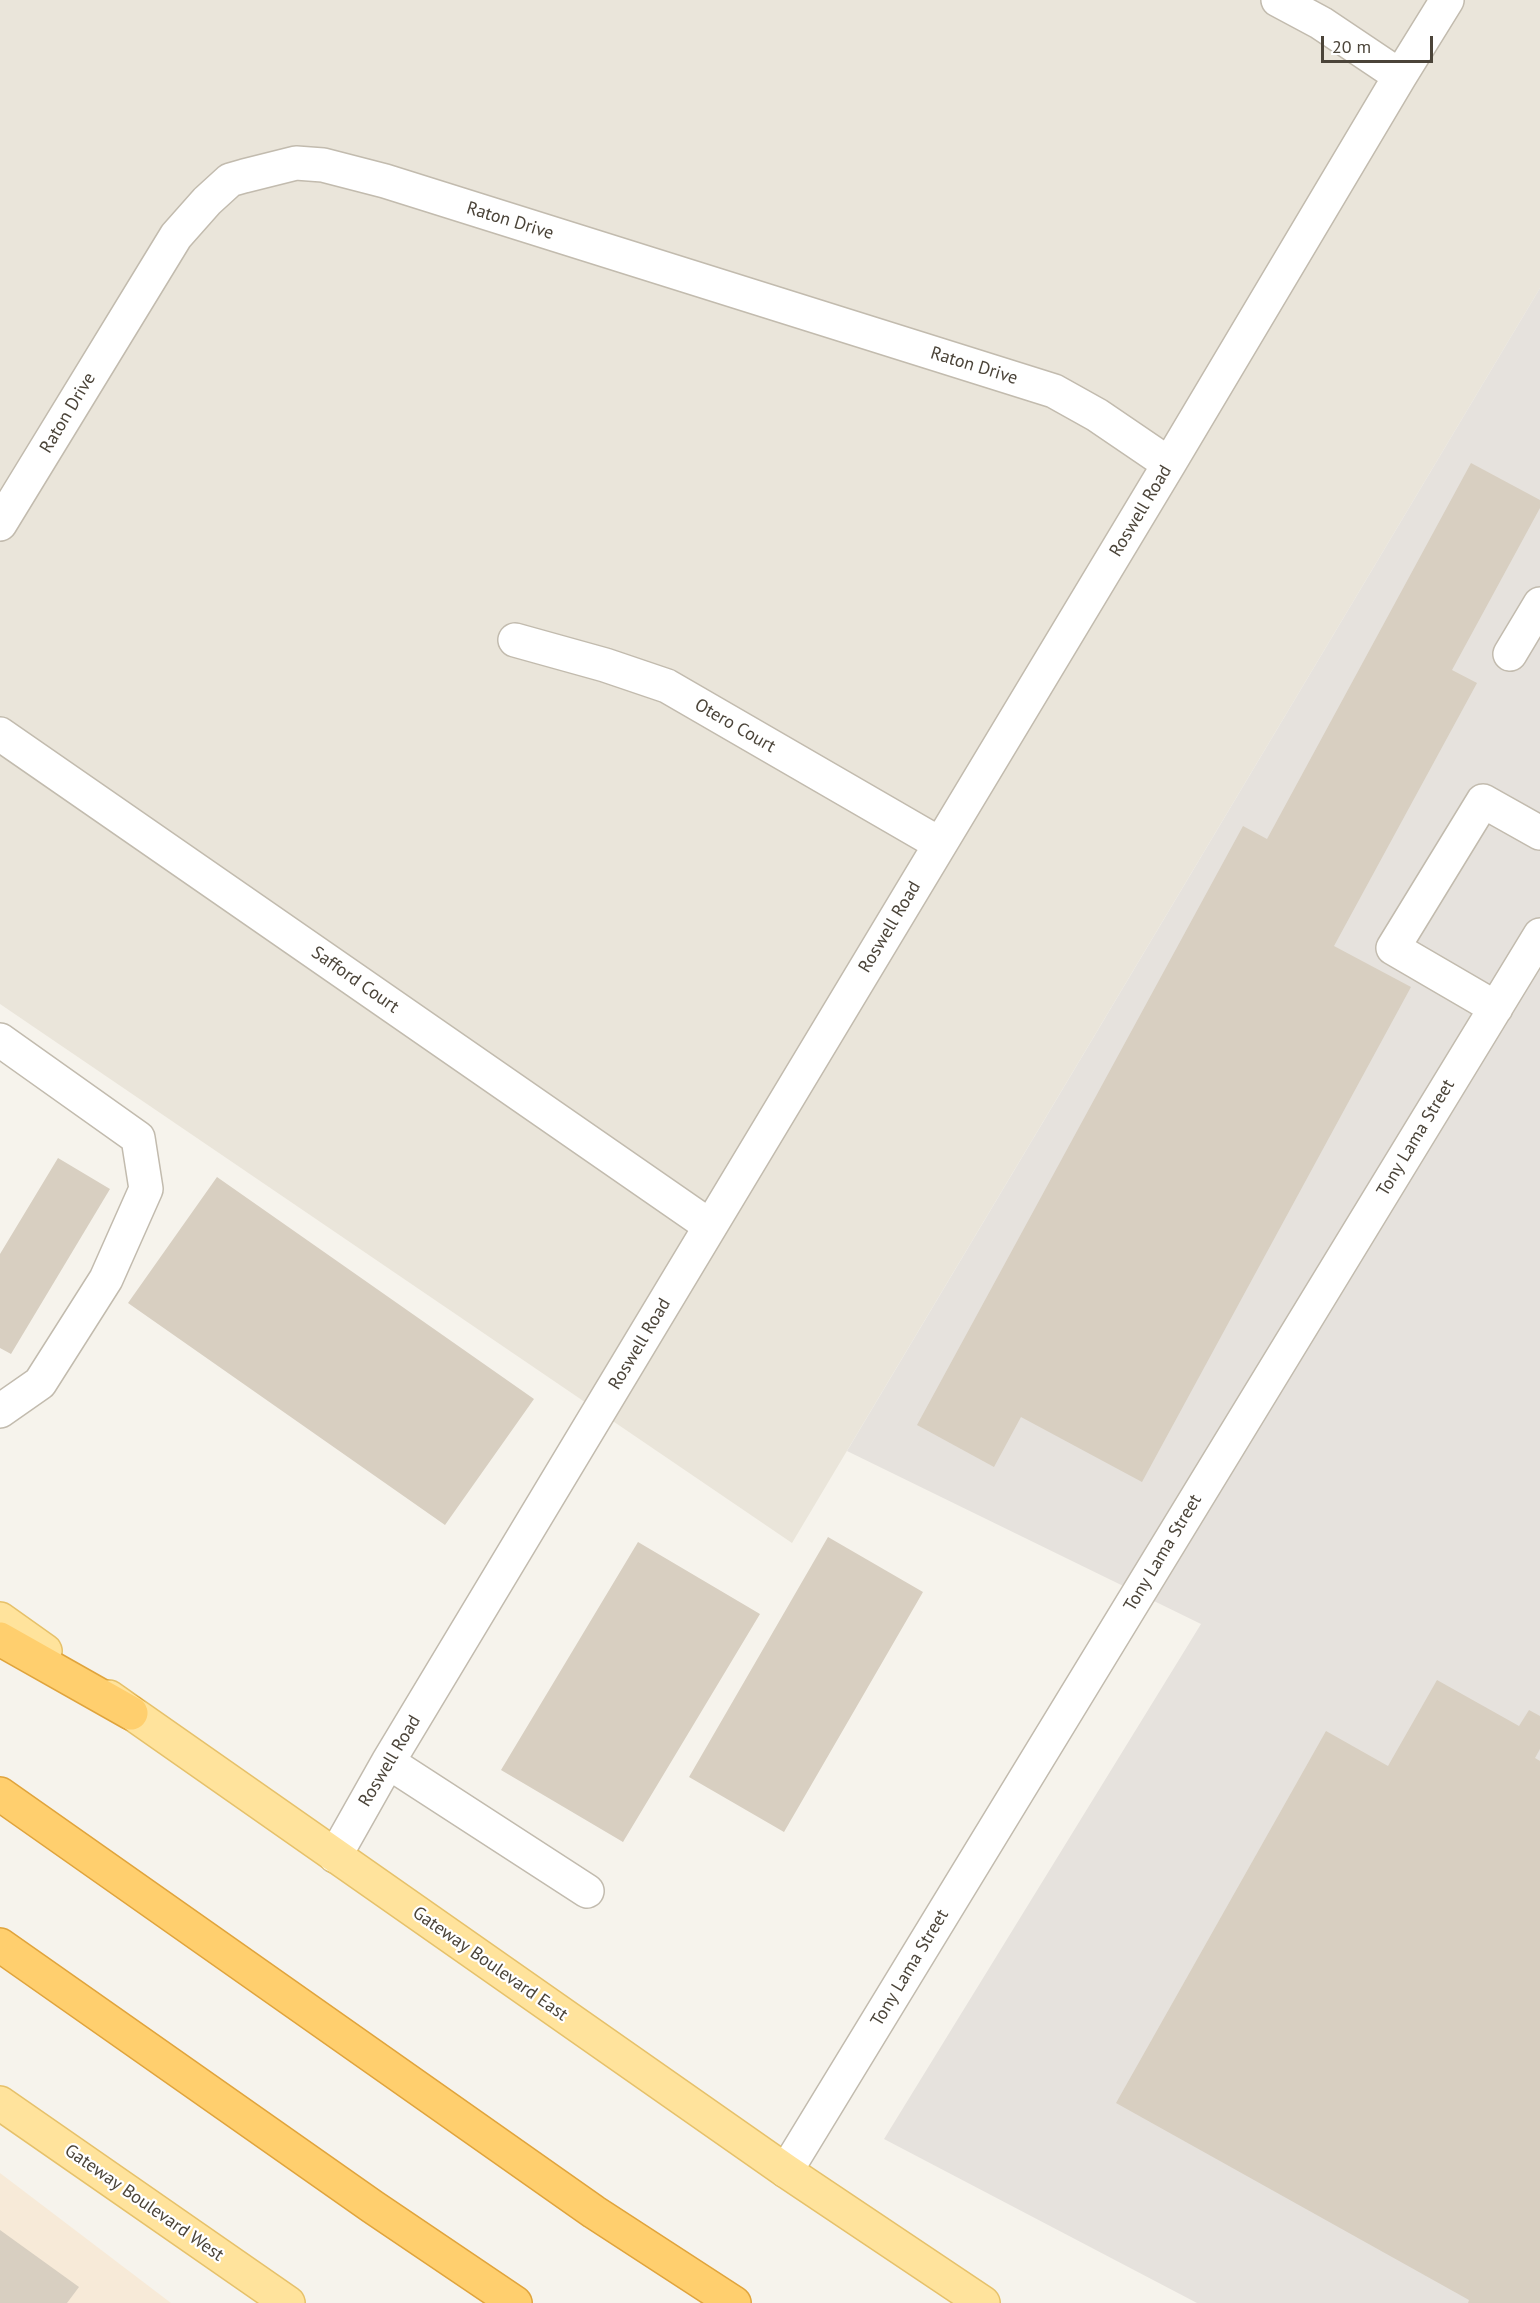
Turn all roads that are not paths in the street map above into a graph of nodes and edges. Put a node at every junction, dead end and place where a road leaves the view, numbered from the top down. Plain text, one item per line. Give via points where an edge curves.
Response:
1 (1278, 0) edge
2 (1447, 0) edge
3 (1400, 76) junction
4 (1169, 464) junction
5 (0, 524) edge
6 (1540, 604) edge
7 (515, 640) dead end
8 (1510, 654) dead end
9 (0, 734) edge
10 (1540, 833) edge
11 (940, 844) junction
12 (1540, 936) edge
13 (1496, 1008) junction
14 (0, 1040) edge
15 (710, 1226) junction
16 (0, 1411) edge
17 (0, 1619) edge
18 (0, 1639) edge
19 (131, 1713) junction
20 (388, 1762) junction
21 (0, 1794) edge
22 (334, 1856) junction
23 (588, 1892) dead end
24 (0, 1945) edge
25 (0, 2103) edge
26 (786, 2171) junction
27 (287, 2303) edge
28 (515, 2303) edge
29 (734, 2303) edge
30 (983, 2303) edge

1 - 3 street via 1321,23
2 - 3 street, Roswell Road
3 - 4 street, Roswell Road
4 - 5 street, Raton Drive via 1054,391 385,181 323,165 296,164 230,180 176,236
4 - 11 street, Roswell Road
6 - 8 street
7 - 11 street, Otero Court via 667,686
9 - 15 street, Safford Court
10 - 13 street via 1483,801 1393,948
11 - 15 street, Roswell Road
12 - 13 street, Tony Lama Street
13 - 26 street, Tony Lama Street
14 - 16 street via 138,1138 146,1189 106,1279 40,1383
15 - 20 street, Roswell Road
17 - 19 main road, Gateway Boulevard East
18 - 19 highway
19 - 22 main road, Gateway Boulevard East
20 - 22 street, Roswell Road
20 - 23 street
21 - 29 highway via 584,2205
22 - 26 main road, Gateway Boulevard East
24 - 28 highway
25 - 27 main road, Gateway Boulevard West
26 - 30 main road, Gateway Boulevard East

